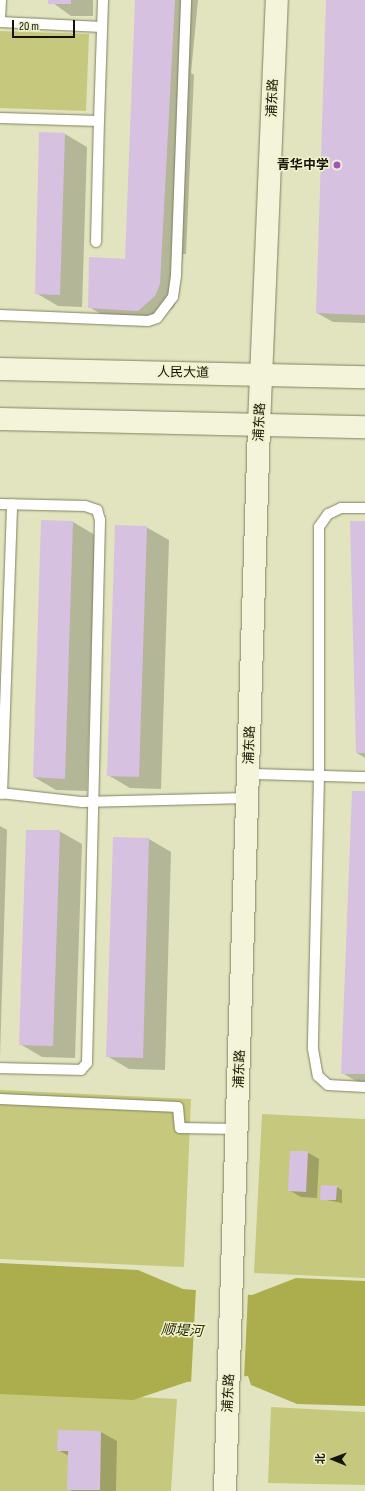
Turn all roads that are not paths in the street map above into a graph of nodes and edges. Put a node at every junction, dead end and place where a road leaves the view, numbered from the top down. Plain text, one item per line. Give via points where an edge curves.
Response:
1 (1, 0) edge
2 (103, 0) edge
3 (186, 0) edge
4 (277, 0) edge
5 (0, 19) edge
6 (0, 22) edge
7 (102, 27) junction
8 (0, 118) edge
9 (99, 121) junction
10 (96, 242) dead end
11 (0, 315) edge
12 (0, 369) edge
13 (263, 374) junction
14 (365, 377) edge
15 (0, 419) edge
16 (259, 425) junction
17 (365, 427) edge
18 (0, 504) edge
19 (12, 504) junction
20 (365, 508) edge
21 (249, 774) junction
22 (320, 776) junction
23 (365, 777) edge
24 (1, 794) edge
25 (248, 798) junction
26 (92, 802) junction
27 (0, 1068) edge
28 (365, 1087) edge
29 (0, 1099) edge
30 (238, 1129) junction
31 (225, 1491) edge

1 - 5 lane
2 - 7 lane
3 - 11 lane via 176,275 172,297 157,318 148,321
4 - 13 street, 浦东路
6 - 7 lane
7 - 9 lane
8 - 9 lane
9 - 10 lane
12 - 13 street, 人民大道
13 - 14 street, 人民大道
13 - 16 street, 浦东路
15 - 16 street
16 - 17 street
16 - 21 street, 浦东路
18 - 19 lane
19 - 24 lane
19 - 26 lane via 85,506 97,510 100,520
20 - 22 lane via 341,508 328,514 319,527
21 - 22 lane
21 - 25 street, 浦东路
22 - 23 lane
22 - 28 lane via 313,1049 318,1076 328,1085
24 - 26 lane
25 - 26 lane
25 - 30 street, 浦东路
26 - 27 lane via 87,1063 81,1070
29 - 30 lane via 178,1107 180,1128
30 - 31 street, 浦东路

